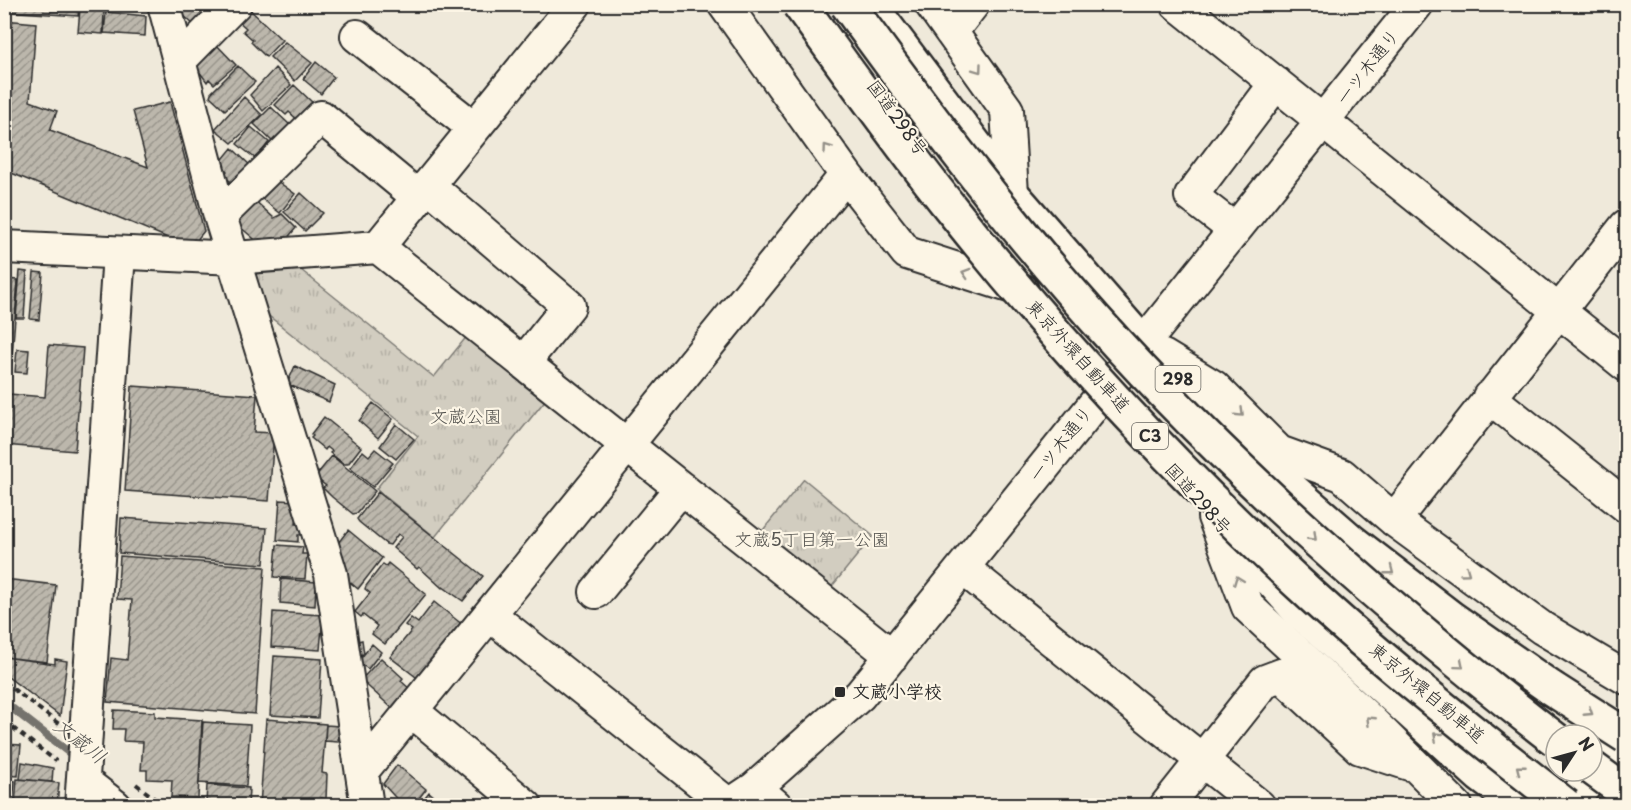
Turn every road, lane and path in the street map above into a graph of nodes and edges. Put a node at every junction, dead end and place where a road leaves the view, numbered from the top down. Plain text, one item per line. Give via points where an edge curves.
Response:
1 (164, 4) edge
2 (235, 4) edge
3 (574, 4) edge
4 (724, 4) edge
5 (799, 4) edge
6 (814, 4) edge
7 (847, 4) edge
8 (869, 4) edge
9 (931, 4) edge
10 (973, 4) edge
11 (1177, 4) edge
12 (1401, 10) edge
13 (951, 32) junction
14 (357, 36) dead end
15 (179, 61) junction
16 (1276, 83) junction
17 (1324, 122) junction
18 (474, 128) junction
19 (846, 175) junction
20 (423, 191) junction
21 (1012, 194) junction
22 (220, 216) junction
23 (1626, 226) edge
24 (1235, 230) junction
25 (4, 247) edge
26 (378, 247) junction
27 (118, 254) junction
28 (235, 258) junction
29 (1022, 290) junction
30 (1557, 310) junction
31 (1142, 343) junction
32 (524, 362) junction
33 (1626, 365) edge
34 (1102, 392) junction
35 (1489, 397) junction
36 (628, 444) junction
37 (681, 488) junction
38 (1626, 506) edge
39 (1214, 517) junction
40 (1394, 520) junction
41 (964, 569) junction
42 (596, 592) dead end
43 (490, 615) junction
44 (892, 656) junction
45 (1626, 678) edge
46 (412, 711) junction
47 (4, 721) edge
48 (1544, 731) edge
49 (1626, 735) edge
50 (1202, 760) junction
51 (1413, 765) junction
52 (363, 770) junction
53 (1604, 777) edge
54 (82, 788) edge
55 (1626, 793) edge
56 (747, 801) edge
57 (115, 806) edge
58 (367, 806) edge
59 (526, 806) edge
60 (1166, 806) edge
61 (1259, 806) edge
62 (1456, 806) edge
63 (1521, 806) edge
64 (1567, 806) edge

1 - 15 street
2 - 15 street
3 - 18 street
19 -> 4 street
64 -> 5 highway, 東京外環自動車道 / C3, bridge via 1435,704 1299,584 1167,455 953,212
6 - 29 highway, 国道298号
7 -> 48 highway, 東京外環自動車道 / C3, bridge via 982,185 1073,294 1196,426 1329,553 1464,669
8 - 21 highway, 298
9 - 13 street
10 - 13 street
11 - 16 street
12 - 17 street, 一ツ木通り
13 -> 21 street via 1007,110
14 - 18 street
15 - 22 street
16 - 17 street
16 - 24 street via 1191,196
17 - 24 street, 一ツ木通り
17 - 30 street
18 - 20 street
29 -> 19 street via 907,253
19 - 36 street
20 - 22 street via 321,117
20 - 26 street
20 - 32 street via 569,306
21 - 31 highway, 298
22 - 28 street
23 - 30 street
24 - 31 street, 一ツ木通り
25 - 27 street
26 - 28 street
26 - 32 street
27 - 28 street
27 - 54 street
28 - 52 street via 332,574
29 - 34 highway, 国道298号
30 - 33 street
30 - 35 street
31 - 34 street, 一ツ木通り
31 -> 40 street via 1214,387 1280,452 1342,475
31 -> 49 highway, 298, bridge via 1251,454 1351,541 1451,618
32 - 36 street
34 - 39 highway, 国道298号
34 - 41 street, 一ツ木通り
35 - 38 street
35 - 40 street
36 - 37 street
36 - 43 street
37 - 42 street
37 - 44 street
51 -> 39 street via 1248,607
63 -> 39 highway, 国道298号 via 1480,775 1298,610
40 -> 45 street via 1542,628
41 - 44 street, 一ツ木通り
41 - 50 street
43 - 46 street
43 - 56 street
44 - 56 street, 一ツ木通り via 860,695
46 - 52 street
46 - 59 street
47 - 54 path
49 - 64 street
50 - 51 street via 1265,681 1281,675 1360,748
50 - 60 street
50 - 61 street
51 - 62 street
52 - 58 street
53 - 55 highway, bridge
54 - 57 street

